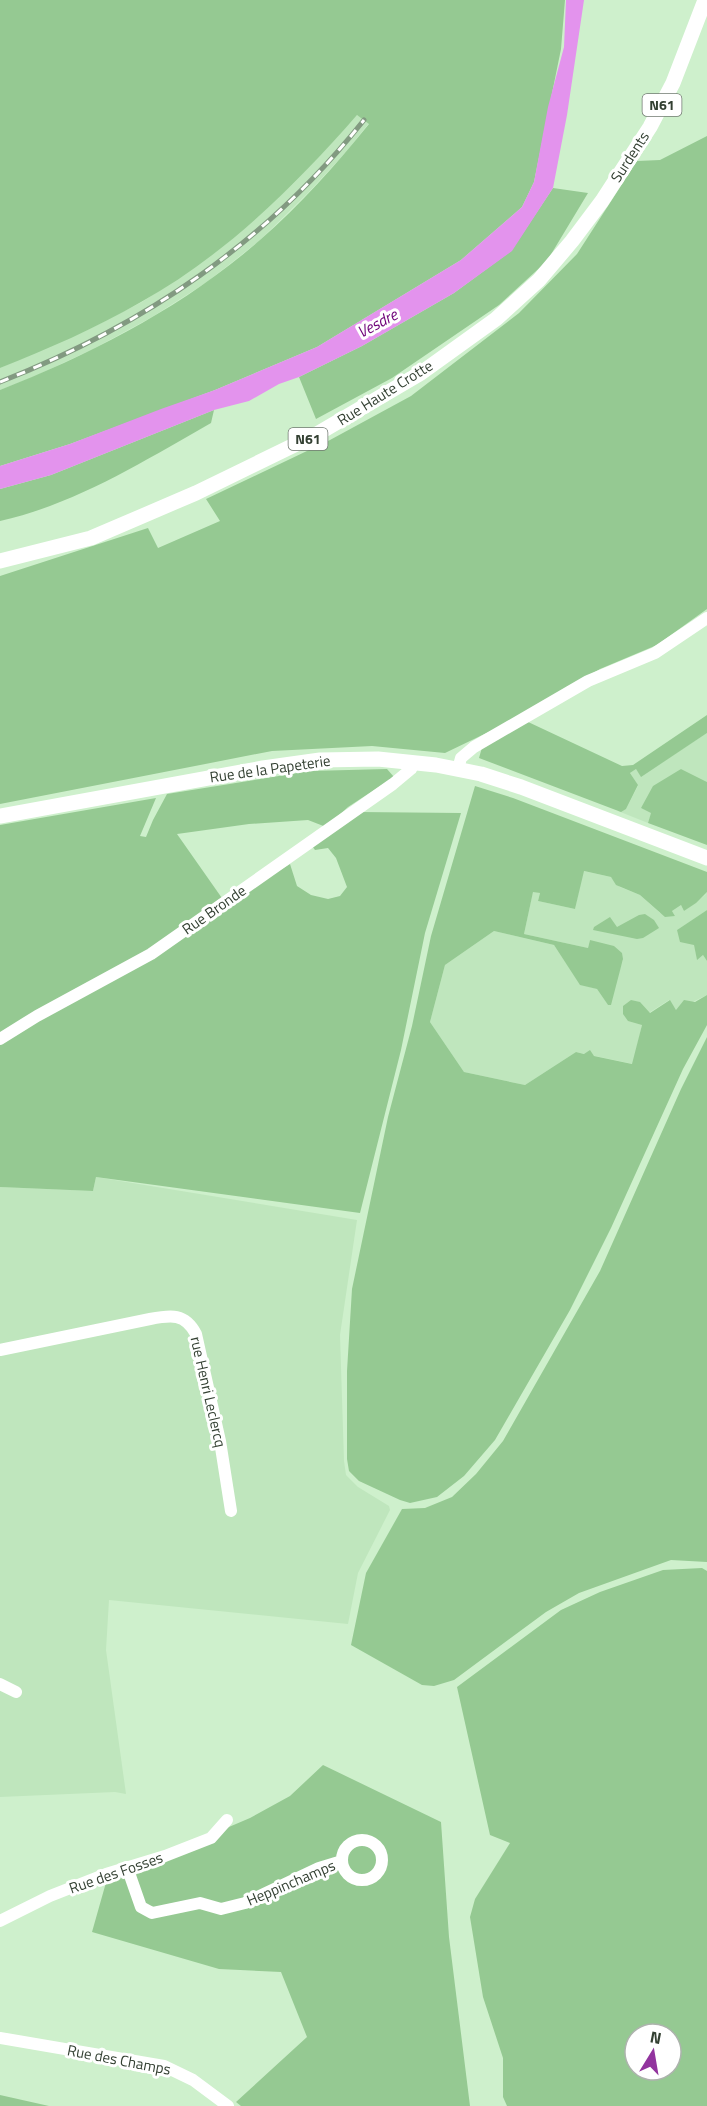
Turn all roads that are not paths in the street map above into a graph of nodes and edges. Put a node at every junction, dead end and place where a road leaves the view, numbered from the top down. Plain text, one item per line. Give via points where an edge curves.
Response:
1 (705, 0) edge
2 (572, 241) joint
3 (0, 561) edge
4 (707, 618) edge
5 (415, 762) junction
6 (458, 769) junction
7 (0, 816) edge
8 (707, 858) edge
9 (0, 1039) edge
10 (0, 1350) edge
11 (231, 1511) dead end
12 (0, 1684) edge
13 (16, 1692) dead end
14 (226, 1820) dead end
15 (342, 1861) dead end
16 (128, 1867) junction
17 (0, 1921) edge
18 (0, 2038) edge
19 (228, 2106) edge

1 - 2 main road, Surdents / N61 via 650,128
2 - 3 main road, Rue Haute Crotte / N61 via 539,280 496,319 421,373 318,434 91,538
4 - 6 street via 655,652 588,681 474,747 461,758
5 - 6 main road, Rue de la Papeterie
5 - 7 main road, Rue de la Papeterie via 320,760
5 - 9 street, Rue Bronde via 393,784 151,954
6 - 8 main road, Rue de la Papeterie via 521,788
10 - 11 street, rue Henri Leclercq via 150,1318 183,1319 196,1334
12 - 13 street
14 - 16 street, Rue des Fosses via 211,1838
15 - 16 street, Heppinchamps via 245,1903 221,1909 200,1903 152,1913 141,1907
16 - 17 street, Rue des Fosses via 50,1896
18 - 19 street, Rue des Champs via 164,2066 193,2080

